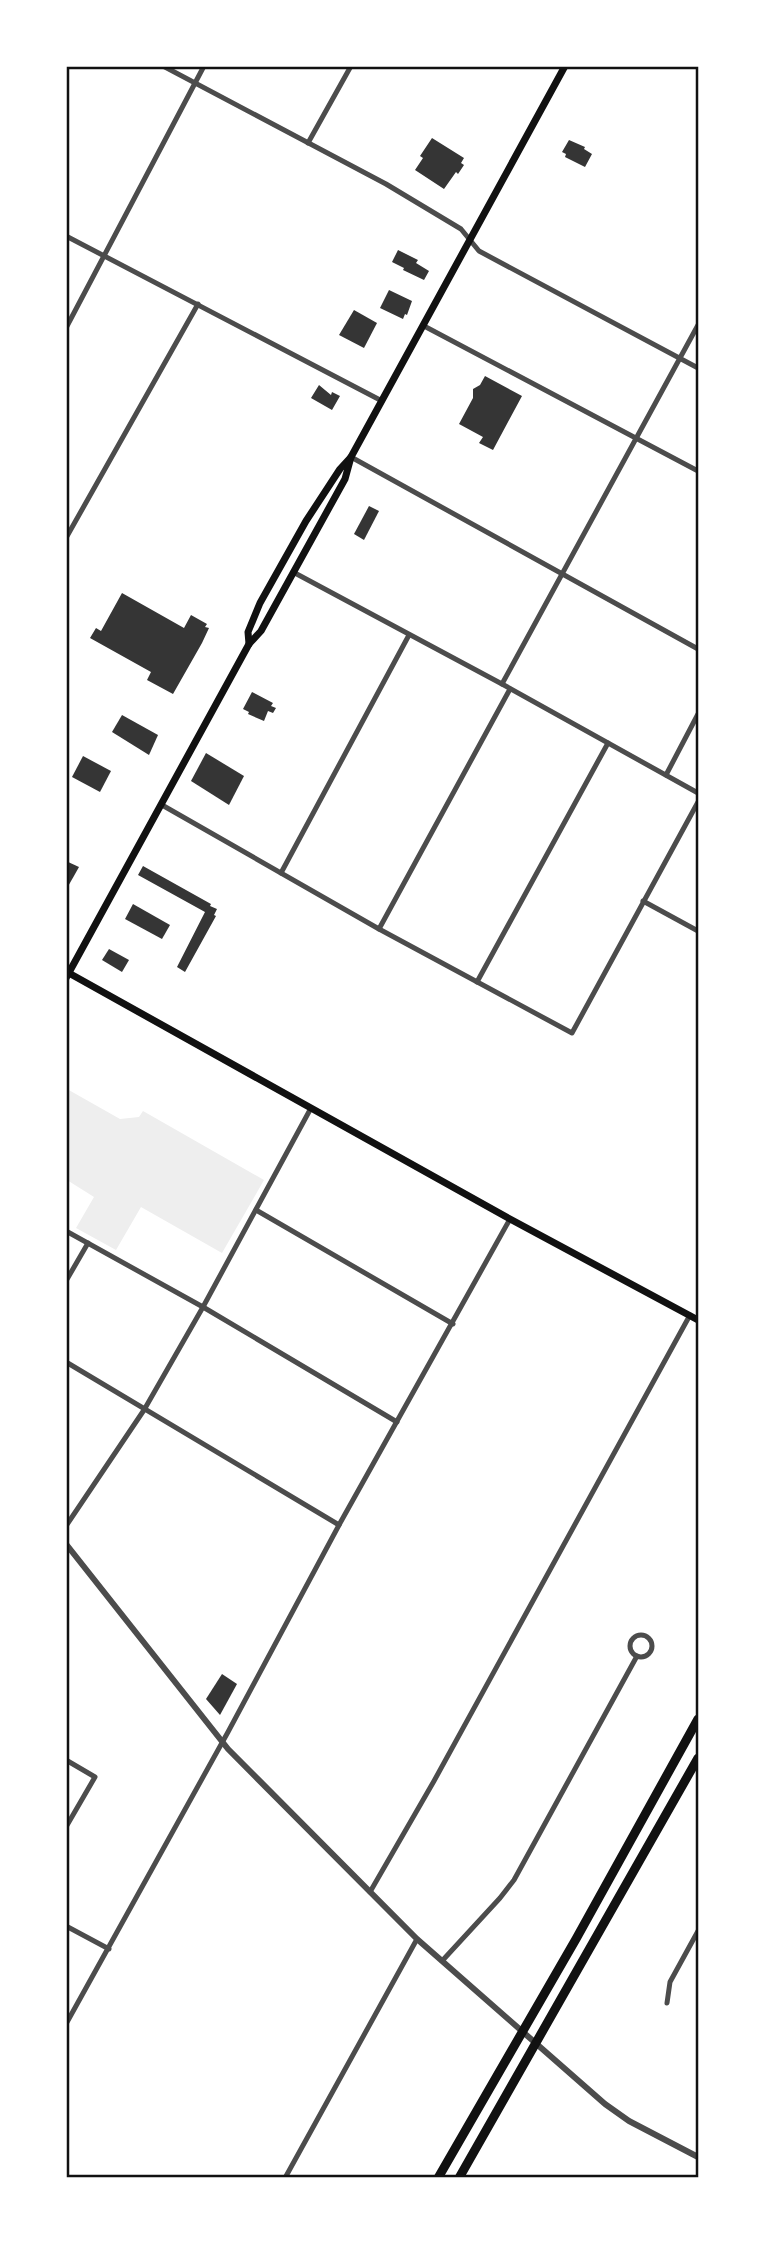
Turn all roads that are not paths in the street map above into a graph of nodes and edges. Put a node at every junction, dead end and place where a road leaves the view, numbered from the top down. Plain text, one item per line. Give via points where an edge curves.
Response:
1 (163, 66) edge
2 (204, 66) edge
3 (351, 66) edge
4 (565, 66) edge
5 (195, 83) junction
6 (308, 143) junction
7 (66, 236) edge
8 (471, 240) junction
9 (105, 256) junction
10 (198, 304) junction
11 (698, 325) edge
12 (424, 326) junction
13 (66, 328) edge
14 (680, 358) junction
15 (698, 368) edge
16 (382, 401) junction
17 (636, 437) junction
18 (351, 457) junction
19 (698, 471) edge
20 (66, 538) edge
21 (293, 572) junction
22 (561, 574) junction
23 (409, 635) junction
24 (249, 644) junction
25 (698, 649) edge
26 (502, 684) junction
27 (510, 688) junction
28 (698, 714) edge
29 (608, 743) junction
30 (666, 775) junction
31 (698, 793) edge
32 (698, 802) edge
33 (162, 804) junction
34 (281, 873) junction
35 (643, 901) junction
36 (379, 929) junction
37 (698, 931) edge
38 (67, 974) edge
39 (477, 982) junction
40 (311, 1108) junction
41 (256, 1210) junction
42 (510, 1219) junction
43 (66, 1231) edge
44 (88, 1243) junction
45 (66, 1281) edge
46 (203, 1307) junction
47 (690, 1315) junction
48 (698, 1320) edge
49 (453, 1324) junction
50 (66, 1362) edge
51 (144, 1410) junction
52 (397, 1422) junction
53 (339, 1525) junction
54 (66, 1526) edge
55 (66, 1544) edge
56 (637, 1656) junction
57 (698, 1719) edge
58 (223, 1742) junction
59 (698, 1758) edge
60 (66, 1760) edge
61 (66, 1827) edge
62 (370, 1892) junction
63 (66, 1926) edge
64 (698, 1931) edge
65 (417, 1939) junction
66 (109, 1949) junction
67 (442, 1961) junction
68 (667, 2003) dead end
69 (66, 2024) edge
70 (698, 2157) edge
71 (285, 2178) edge
72 (438, 2178) edge
73 (459, 2178) edge

1 - 5 street
2 - 5 street
3 - 6 street
4 - 8 main road
5 - 6 street
5 - 9 street
6 - 8 street via 386,184 461,229
7 - 9 street
8 - 12 main road
8 - 14 street via 479,251
9 - 10 street
9 - 13 street
10 - 16 street
10 - 20 street
11 - 14 street
12 - 16 main road
12 - 17 street
14 - 15 street
14 - 17 street
16 - 18 main road
17 - 19 street
17 - 22 street
18 - 21 main road via 345,479
18 - 22 street
18 - 24 main road via 320,498 265,594 249,629
21 - 23 street
21 - 24 main road
22 - 25 street
22 - 26 street
23 - 26 street
23 - 34 street
24 - 33 main road
26 - 27 street
27 - 29 street
27 - 36 street
28 - 30 street
29 - 30 street
29 - 39 street
30 - 31 street
32 - 35 street
33 - 34 street
33 - 38 main road
34 - 36 street
35 - 37 street
35 - 39 street via 572,1033
36 - 39 street
38 - 40 main road
40 - 41 street
40 - 42 main road
41 - 46 street
41 - 49 street
42 - 47 main road
42 - 49 street
43 - 44 street
44 - 45 street
44 - 46 street
46 - 51 street
46 - 52 street
47 - 48 main road
47 - 62 street
49 - 52 street
50 - 51 street
51 - 53 street
51 - 54 street
52 - 53 street
53 - 58 street
55 - 58 street
56 - 56 street via 646,1656 652,1649 645,1635 631,1642 631,1651
56 - 67 street via 514,1880
57 - 72 highway
58 - 62 street
58 - 66 street
59 - 73 highway
60 - 61 street via 95,1777
62 - 65 street
63 - 66 street
64 - 68 street via 670,1982
65 - 67 street
65 - 71 street
66 - 69 street
67 - 70 street via 606,2104

